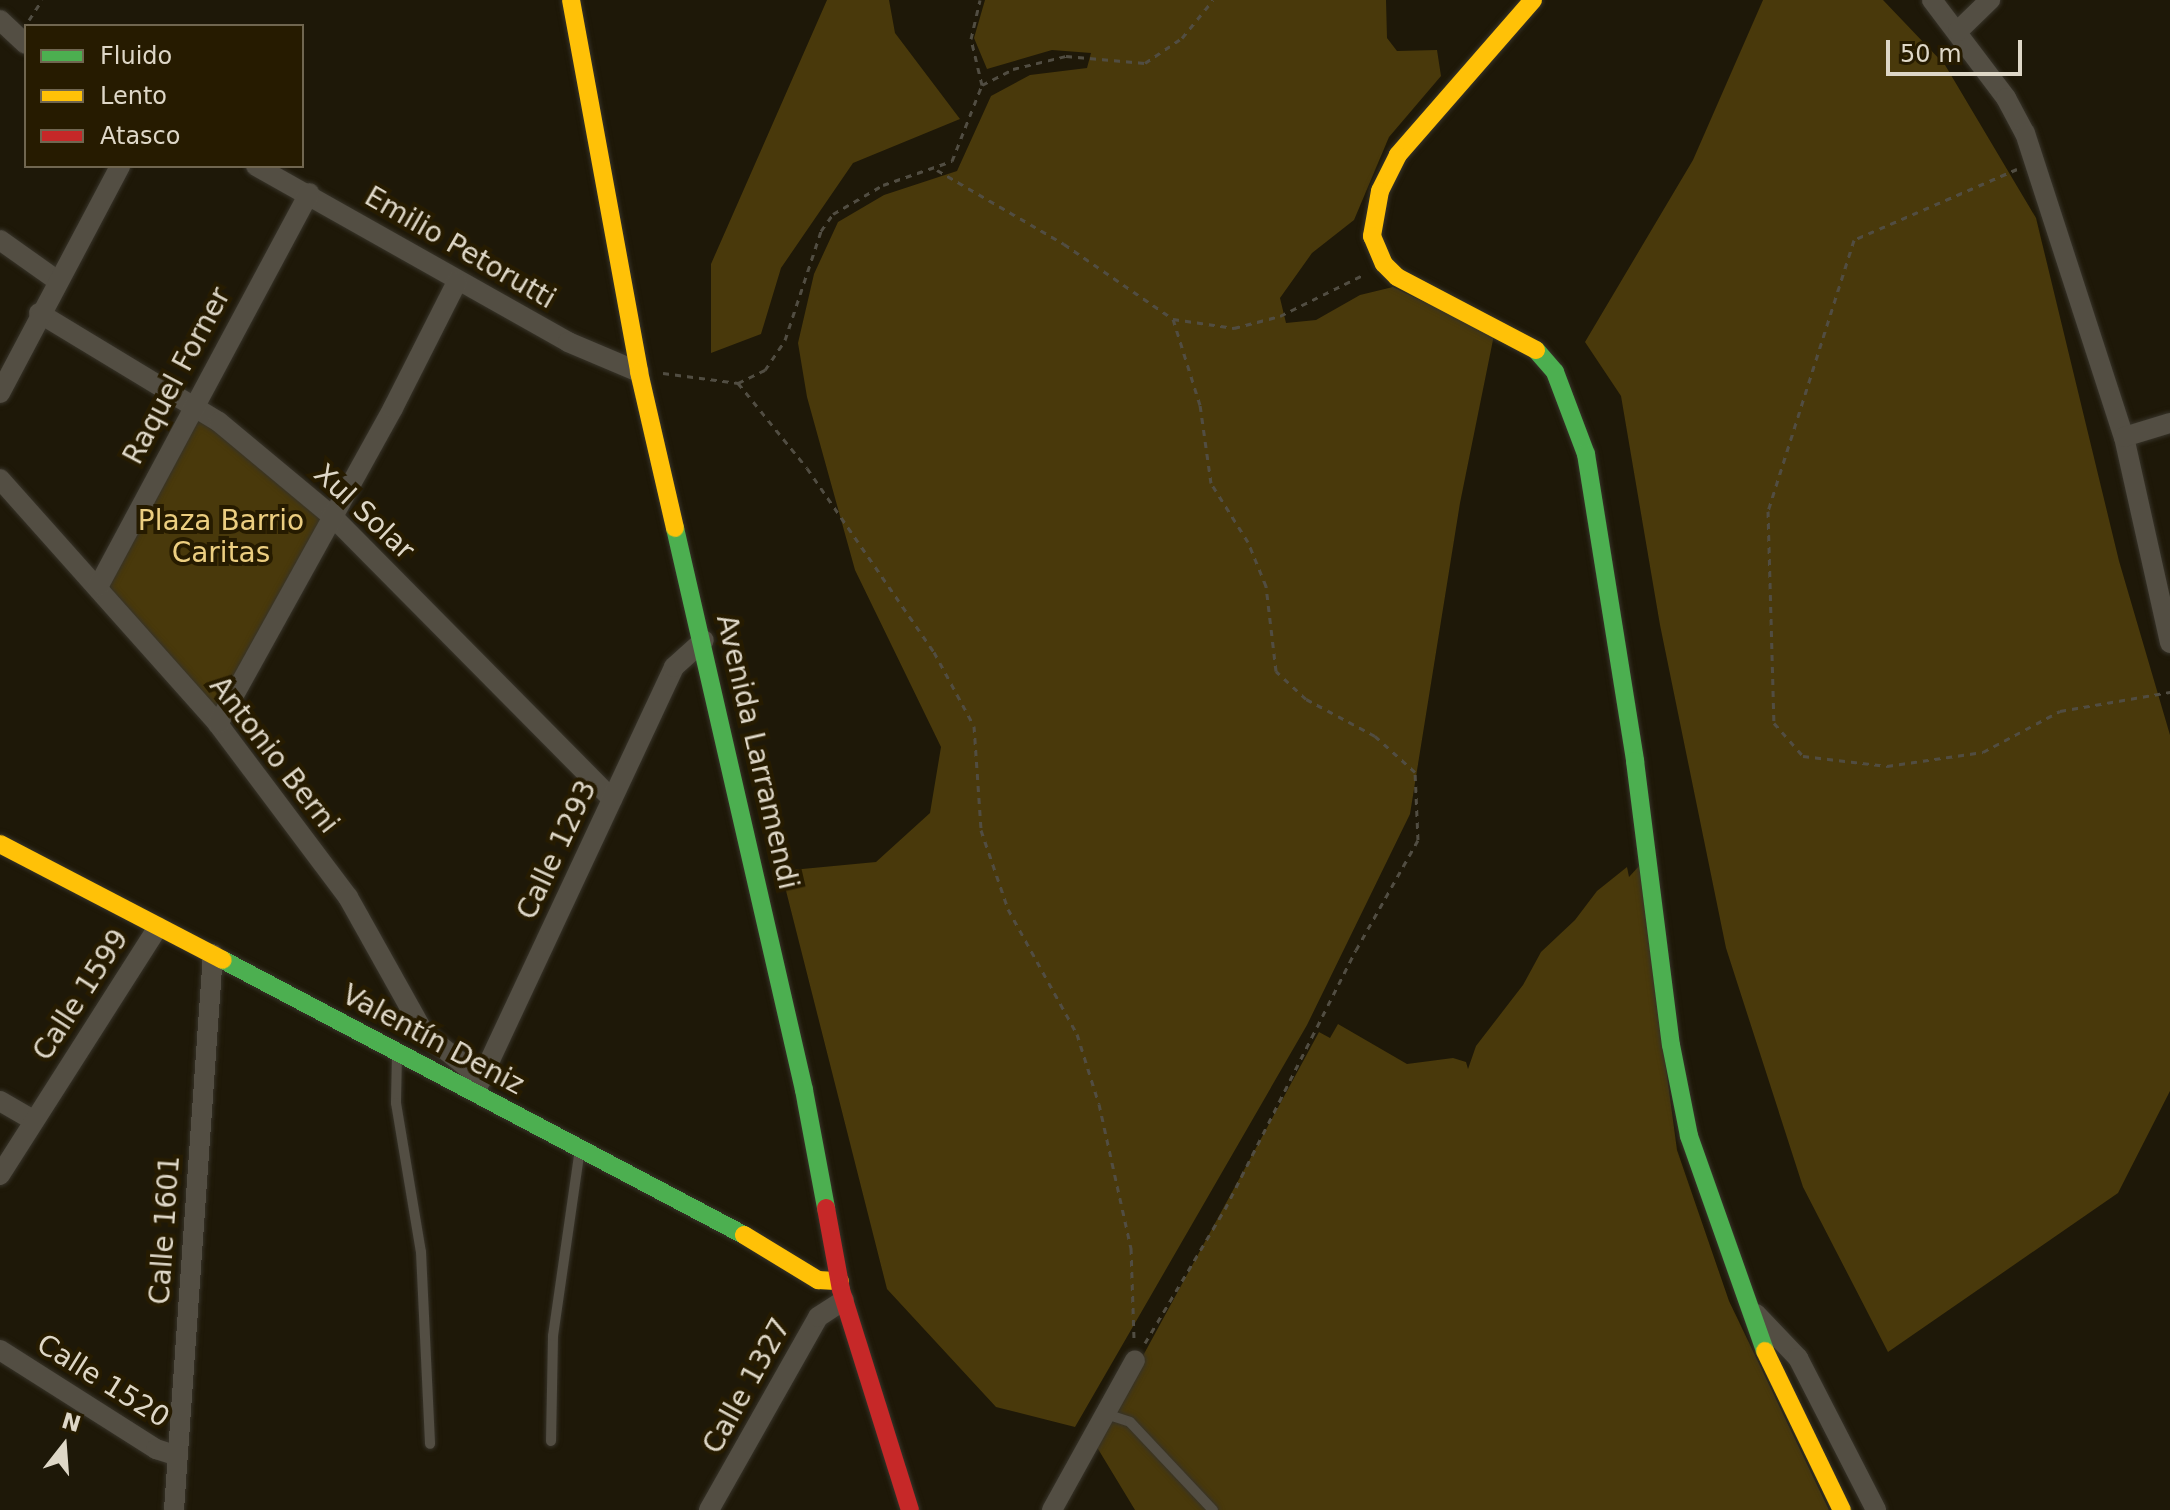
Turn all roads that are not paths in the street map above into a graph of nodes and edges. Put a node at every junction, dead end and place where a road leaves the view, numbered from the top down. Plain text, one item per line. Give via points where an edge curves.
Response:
1 (571, 0) edge
2 (1533, 0) edge
3 (1932, 0) edge
4 (1990, 0) edge
5 (1958, 31) junction
6 (119, 168) edge
7 (260, 168) edge
8 (309, 193) junction
9 (0, 240) edge
10 (58, 281) junction
11 (457, 282) junction
12 (39, 313) junction
13 (639, 372) junction
14 (0, 393) edge
15 (192, 404) junction
16 (2170, 423) edge
17 (2124, 437) junction
18 (0, 479) edge
19 (332, 516) junction
20 (98, 587) junction
21 (704, 640) junction
22 (2170, 643) edge
23 (218, 724) junction
24 (612, 799) junction
25 (0, 844) edge
26 (158, 927) junction
27 (213, 954) junction
28 (397, 1052) junction
29 (478, 1086) junction
30 (0, 1101) edge
31 (34, 1121) junction
32 (580, 1149) junction
33 (0, 1175) edge
34 (842, 1291) junction
35 (1756, 1314) junction
36 (0, 1350) edge
37 (1135, 1360) road end
38 (1106, 1414) junction
39 (551, 1441) dead end
40 (430, 1444) dead end
41 (178, 1456) junction
42 (174, 1510) edge
43 (709, 1510) edge
44 (910, 1510) edge
45 (1052, 1510) edge
46 (1213, 1510) edge
47 (1842, 1510) edge
48 (1876, 1510) edge

1 - 13 street, Avenida Larramendi
2 - 35 street via 1410,139 1387,175 1372,222 1384,264 1413,286 1533,347 1555,372 1574,416 1586,454 1635,761 1679,1091 1702,1180
3 - 5 street
4 - 5 street
5 - 17 street via 2016,114
6 - 10 street
7 - 8 street, Emilio Petorutti
8 - 11 street, Emilio Petorutti
8 - 15 street, Raquel Forner
9 - 10 street
10 - 12 street
11 - 13 street, Emilio Petorutti via 592,355
11 - 19 street
12 - 14 street
12 - 15 street, Xul Solar
13 - 21 street, Avenida Larramendi
15 - 19 street, Xul Solar
15 - 20 street, Raquel Forner
16 - 17 street
17 - 22 street
18 - 20 street, Antonio Berni
19 - 23 street
19 - 24 street, Xul Solar
20 - 23 street, Antonio Berni
21 - 24 street, Calle 1293 via 674,667
21 - 34 street, Avenida Larramendi via 804,1090
23 - 29 street, Antonio Berni via 348,897 424,1033
24 - 29 street, Calle 1293
25 - 26 street, Valentín Deniz
26 - 27 street, Valentín Deniz
26 - 31 street, Calle 1599
27 - 28 street, Valentín Deniz
27 - 41 street, Calle 1601
28 - 29 street, Valentín Deniz
28 - 40 lane via 396,1103 421,1252
29 - 32 street, Valentín Deniz
30 - 31 street
31 - 33 street, Calle 1599
32 - 34 street, Valentín Deniz via 700,1208
32 - 39 lane via 553,1336
34 - 43 street, Calle 1327 via 818,1317
34 - 44 street, Avenida Larramendi
35 - 47 street via 1771,1368
35 - 48 street via 1798,1358
36 - 41 street, Calle 1520 via 156,1449
37 - 38 street
38 - 45 street
38 - 46 lane via 1130,1422
41 - 42 street, Calle 1601

